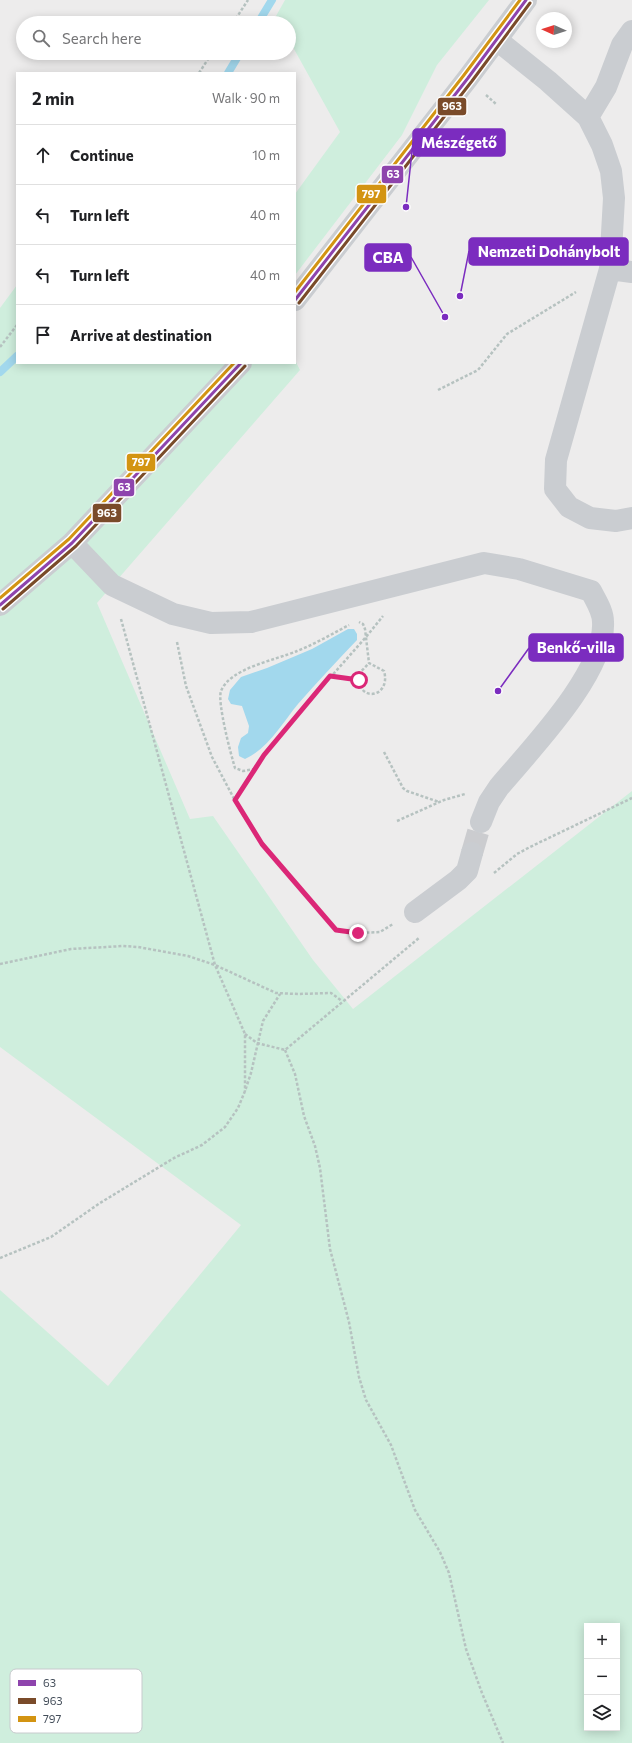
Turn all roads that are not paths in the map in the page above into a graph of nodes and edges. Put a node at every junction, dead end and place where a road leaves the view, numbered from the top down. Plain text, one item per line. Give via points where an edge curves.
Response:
1 (526, 0) edge
2 (632, 31) edge
3 (497, 40) junction
4 (588, 117) junction
5 (632, 272) edge
6 (608, 273) junction
7 (296, 299) edge
8 (240, 364) edge
9 (632, 518) edge
10 (72, 543) junction
11 (0, 605) edge
12 (481, 822) tunnel mouth
13 (472, 853) tunnel mouth
14 (416, 912) road end

1 - 3 street
2 - 4 street via 622,45 606,87
3 - 4 street
3 - 7 street
4 - 6 street via 602,146 612,178 614,198
5 - 6 street
6 - 9 street via 556,460 555,488 570,507 590,518 616,521
8 - 10 street
10 - 11 street
10 - 12 street via 112,585 173,614 211,623 250,622 484,563 519,568 591,591 600,608 603,622 602,641 590,668 571,701 498,787
13 - 14 street via 467,871

